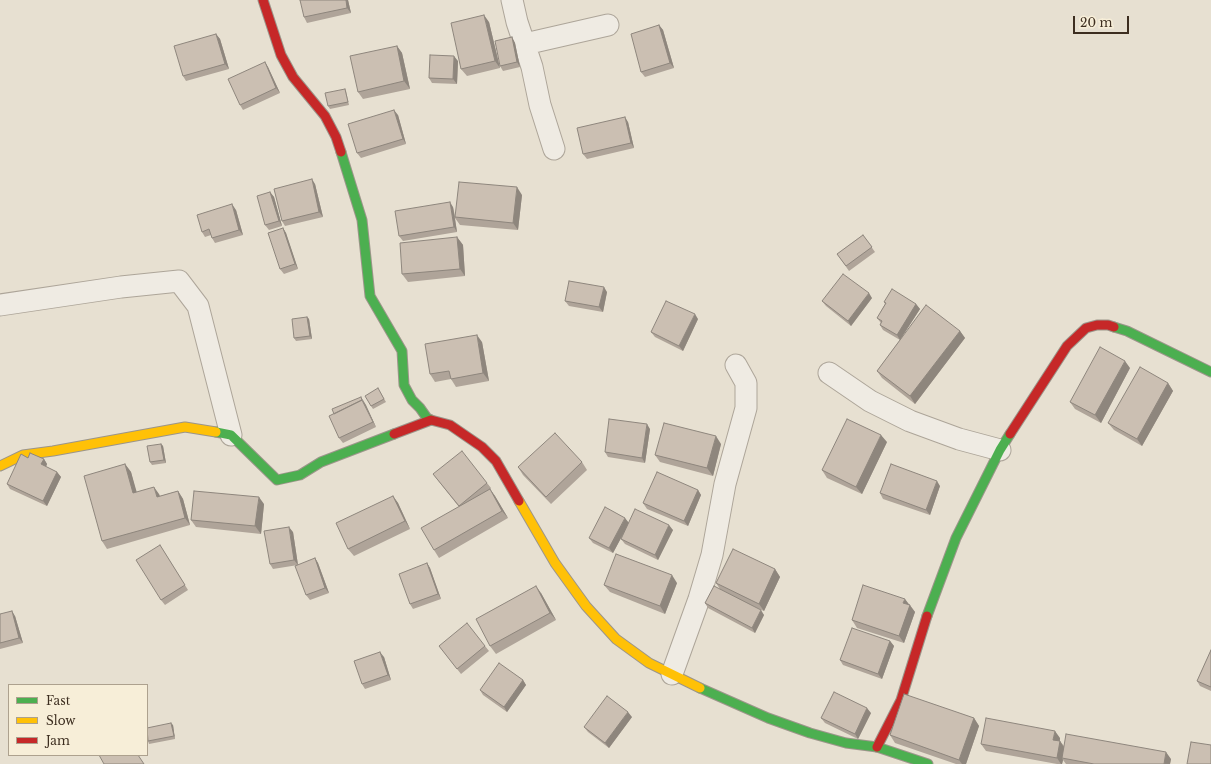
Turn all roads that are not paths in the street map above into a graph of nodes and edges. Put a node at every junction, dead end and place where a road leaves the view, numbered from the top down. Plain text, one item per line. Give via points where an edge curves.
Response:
1 (263, 0) edge
2 (512, 0) edge
3 (608, 25) dead end
4 (525, 44) junction
5 (554, 149) dead end
6 (0, 305) edge
7 (736, 365) dead end
8 (1211, 372) edge
9 (829, 373) dead end
10 (431, 420) junction
11 (230, 435) junction
12 (1000, 450) junction
13 (0, 466) edge
14 (672, 674) junction
15 (877, 747) junction
16 (928, 764) edge

1 - 10 street via 281,55 293,77 326,116 336,137 362,220 370,296 402,351 404,385 412,400
2 - 4 street
3 - 4 street
4 - 5 street
6 - 11 street via 179,281 198,306
7 - 14 street via 746,383 746,408 725,484 712,554
8 - 12 street via 1108,325 1086,328 1058,359
9 - 12 street via 870,401 910,421 959,439
10 - 11 street via 321,462 300,475 277,480
10 - 14 street via 450,425 466,435 496,461 555,563 586,606 616,639 649,663
11 - 13 street via 185,427 23,455
12 - 15 street via 956,538 927,617 901,700
14 - 15 street via 714,695 810,733 846,743
15 - 16 street

